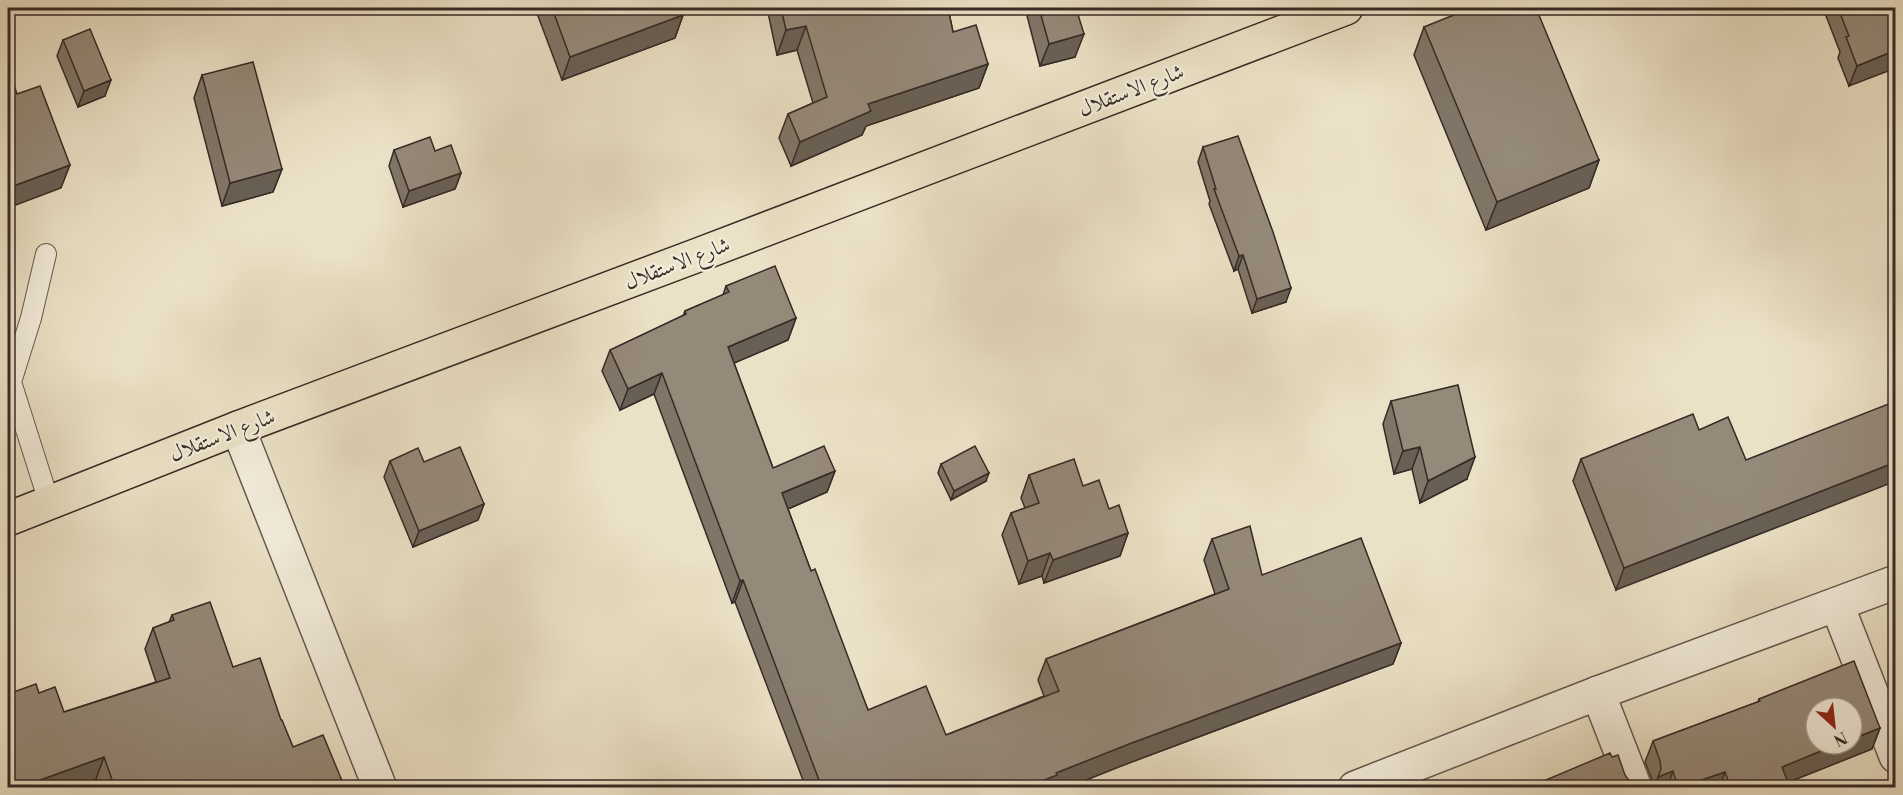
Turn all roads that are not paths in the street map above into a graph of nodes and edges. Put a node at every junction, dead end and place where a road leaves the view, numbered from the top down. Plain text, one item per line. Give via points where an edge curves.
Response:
1 (1346, 8) edge
2 (46, 254) dead end
3 (238, 428) junction
4 (49, 502) junction
5 (8, 519) edge
6 (1896, 582) edge
7 (1837, 605) junction
8 (1598, 693) junction
9 (1896, 756) edge
10 (380, 788) edge
11 (1356, 788) edge
12 (1635, 788) edge

1 - 3 highway, شارع الاستقلال
2 - 4 lane via 11,382
3 - 4 highway, شارع الاستقلال
3 - 10 street
4 - 5 highway, شارع الاستقلال
6 - 7 street
7 - 8 street
7 - 9 street
8 - 11 street
8 - 12 street

